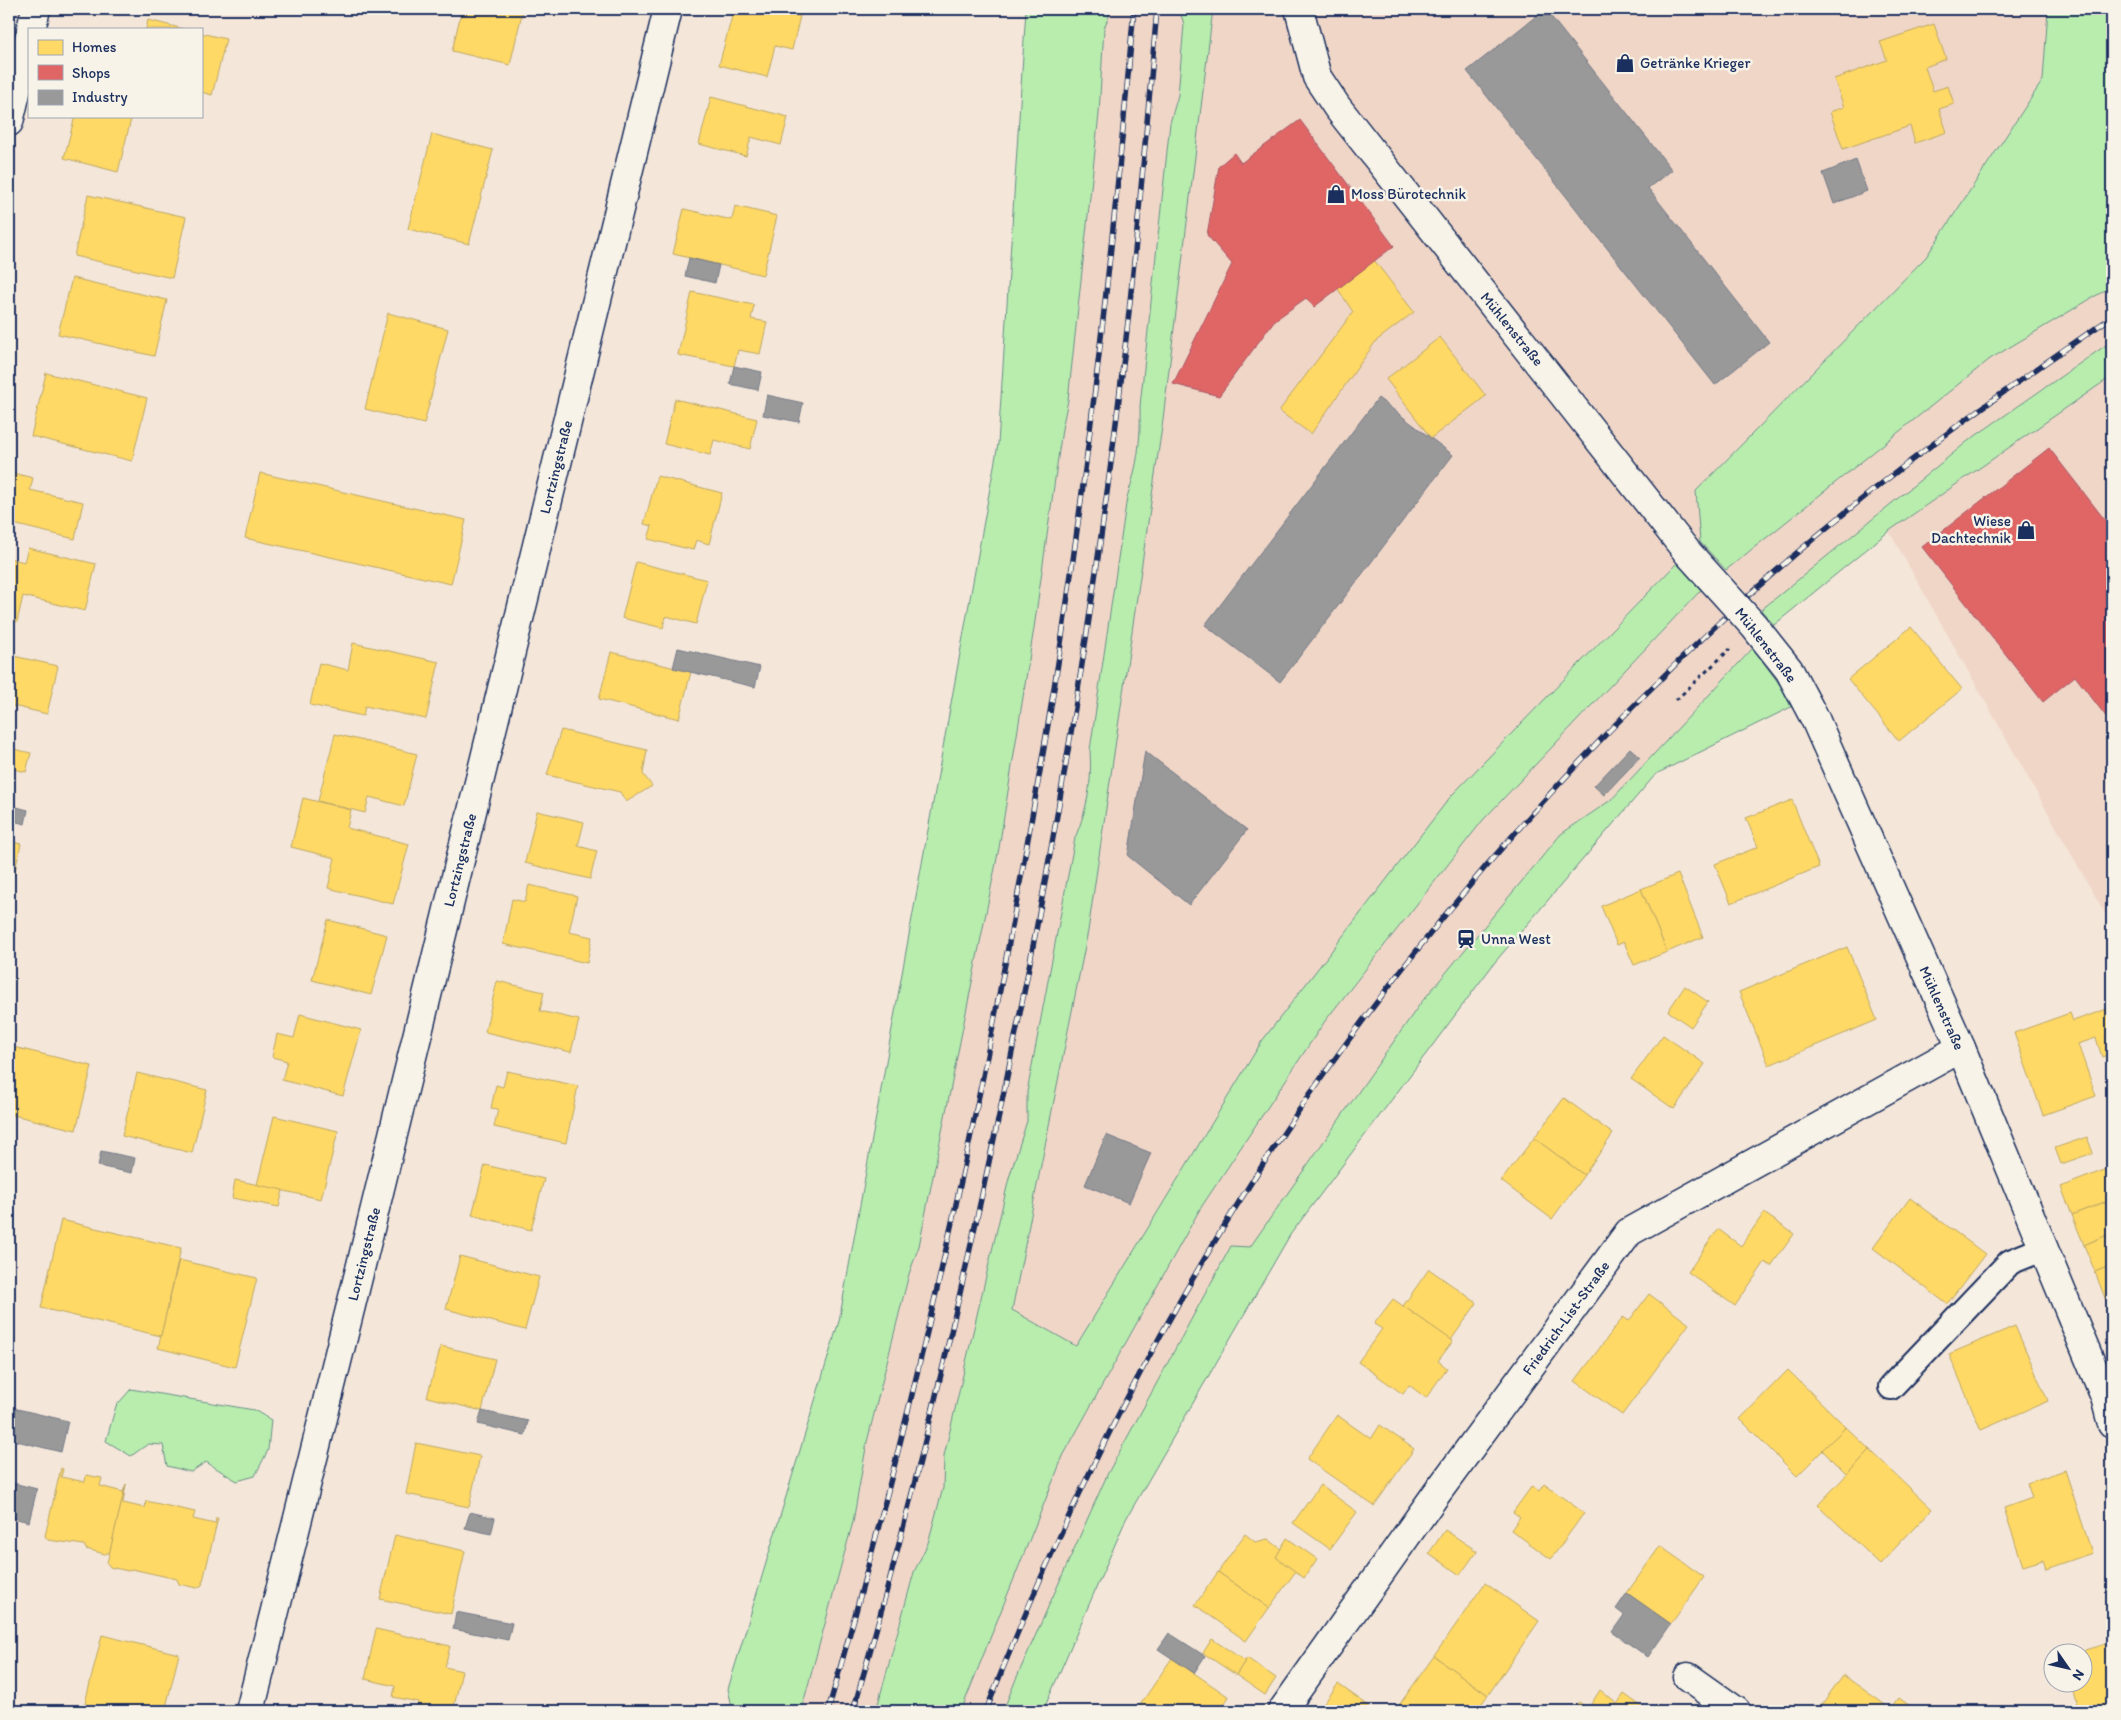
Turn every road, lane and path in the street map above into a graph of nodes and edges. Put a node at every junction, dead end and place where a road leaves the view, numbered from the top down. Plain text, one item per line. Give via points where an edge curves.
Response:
1 (36, 9) edge
2 (668, 9) edge
3 (1299, 9) edge
4 (31, 28) edge
5 (28, 42) edge
6 (9, 122) edge
7 (1736, 643) dead end
8 (1676, 700) dead end
9 (1961, 1048) junction
10 (2042, 1249) junction
11 (1891, 1387) dead end
12 (2108, 1396) edge
13 (2112, 1424) edge
14 (1688, 1677) dead end
15 (250, 1711) edge
16 (1282, 1711) edge
17 (1736, 1711) edge

1 - 4 street
2 - 15 street, Lortzingstraße
3 - 9 street, Mühlenstraße, bridge via 1317,77 1337,107 1688,553 1789,670 1815,719
5 - 6 street
7 - 8 path
9 - 10 street, Mühlenstraße
9 - 16 street, Friedrich-List-Straße via 1629,1232
10 - 11 lane via 2010,1262
10 - 12 street, Mühlenstraße
12 - 13 street, Mühlenstraße
14 - 17 street

